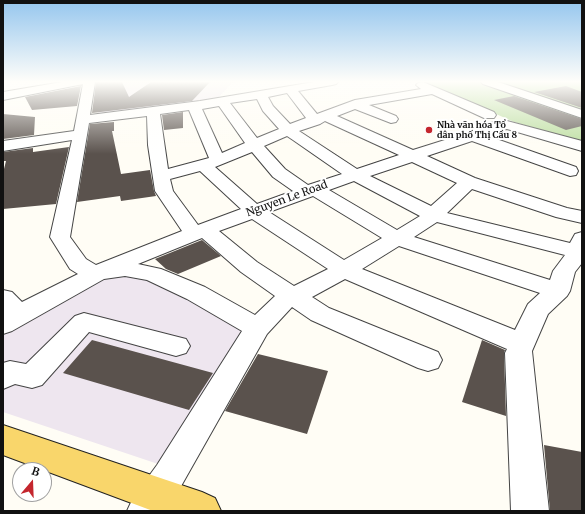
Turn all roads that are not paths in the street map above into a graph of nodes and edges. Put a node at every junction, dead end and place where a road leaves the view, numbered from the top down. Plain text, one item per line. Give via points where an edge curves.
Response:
1 (85, 106) edge
2 (194, 106) joint
3 (225, 106) edge
4 (267, 106) edge
5 (308, 106) edge
6 (345, 106) edge
7 (368, 106) edge
8 (469, 106) edge
9 (558, 106) edge
10 (153, 111) junction
11 (582, 114) edge
12 (488, 115) dead end
13 (320, 118) junction
14 (391, 119) dead end
15 (81, 127) junction
16 (288, 130) junction
17 (472, 136) junction
18 (253, 144) junction
19 (3, 146) edge
20 (582, 146) edge
21 (412, 156) junction
22 (211, 164) junction
23 (570, 170) dead end
24 (355, 175) junction
25 (161, 176) junction
26 (469, 182) junction
27 (310, 190) junction
28 (254, 211) junction
29 (433, 214) junction
30 (582, 217) edge
31 (199, 232) junction
32 (396, 238) junction
33 (580, 245) edge
34 (344, 270) junction
35 (98, 273) junction
36 (558, 291) junction
37 (293, 296) junction
38 (9, 313) edge
39 (257, 328) junction
40 (176, 346) dead end
41 (519, 354) dead end
42 (428, 360) dead end
43 (3, 378) edge
44 (3, 440) edge
45 (151, 503) edge
46 (202, 511) edge
47 (530, 511) edge

1 - 15 street
2 - 10 street
2 - 22 street
3 - 18 street
4 - 16 street
5 - 13 street
6 - 13 street
7 - 14 street
8 - 12 street
9 - 11 street
10 - 15 street
10 - 25 street
13 - 16 street
13 - 21 street
15 - 19 street
15 - 35 street via 76,166 60,237 78,264
16 - 18 street
16 - 24 street
17 - 20 street, Nguyen Le Road via 493,126 507,125
17 - 21 street, Nguyen Le Road
17 - 23 street
18 - 22 street
18 - 27 street via 279,173
21 - 24 street, Nguyen Le Road
21 - 26 street
22 - 25 street
22 - 28 street
24 - 27 street, Nguyen Le Road
24 - 29 street
25 - 31 street via 164,191
26 - 29 street
26 - 30 street
27 - 28 street, Nguyen Le Road
27 - 32 street
28 - 31 street, Nguyen Le Road
28 - 34 street
29 - 32 street via 425,222
29 - 33 street
31 - 35 street, Nguyen Le Road
31 - 37 street
32 - 34 street
32 - 36 street
33 - 36 street via 564,270
34 - 36 street via 522,344 537,310
34 - 37 street
35 - 38 street, Nguyen Le Road
35 - 39 street via 125,269 153,274 196,293
37 - 39 street via 281,303
37 - 42 street via 320,314
39 - 45 street
40 - 43 street via 84,322 32,378 10,372
41 - 47 street
44 - 45 main road
45 - 46 main road

